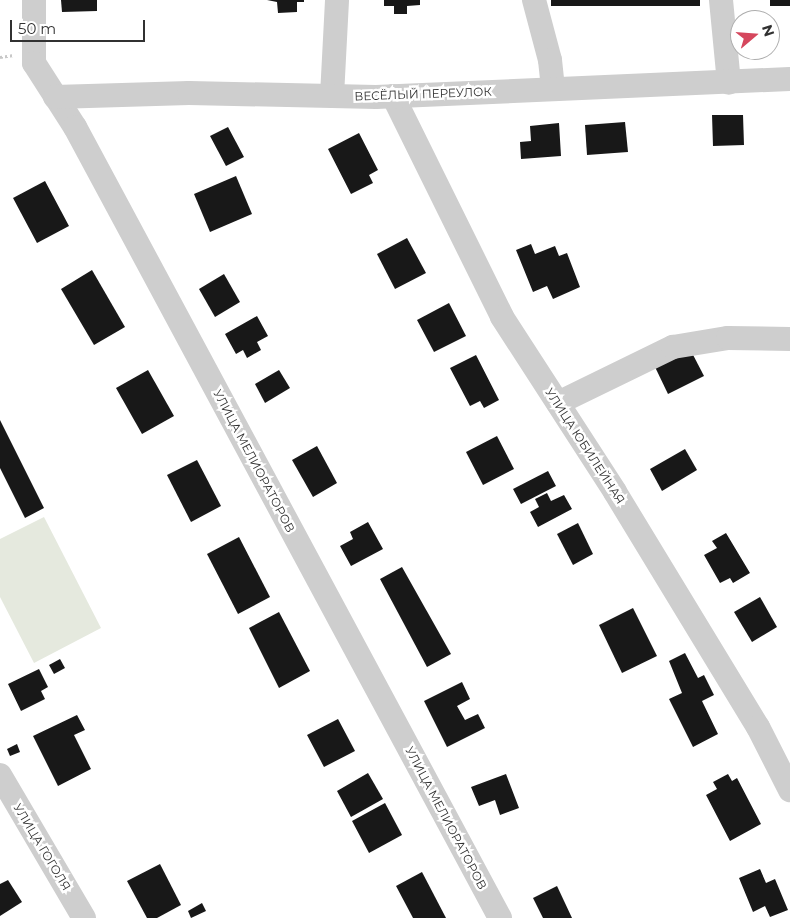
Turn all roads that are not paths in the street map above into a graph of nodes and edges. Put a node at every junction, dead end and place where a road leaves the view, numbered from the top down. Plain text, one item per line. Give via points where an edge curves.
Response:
1 (34, 0) edge
2 (337, 0) edge
3 (534, 0) edge
4 (721, 0) edge
5 (790, 78) edge
6 (729, 83) junction
7 (553, 90) junction
8 (332, 96) junction
9 (393, 96) junction
10 (55, 97) junction
11 (790, 340) edge
12 (558, 403) junction
13 (0, 775) edge
14 (790, 790) edge
15 (84, 918) edge
16 (500, 918) edge

1 - 10 street, УЛИЦА МЕЛИОРАТОРОВ via 34,63
2 - 8 street
3 - 7 street via 550,60
4 - 6 street
5 - 6 street, ВЕСЁЛЫЙ ПЕРЕУЛОК
6 - 7 street, ВЕСЁЛЫЙ ПЕРЕУЛОК
7 - 9 street, ВЕСЁЛЫЙ ПЕРЕУЛОК
8 - 9 street, ВЕСЁЛЫЙ ПЕРЕУЛОК
8 - 10 street, ВЕСЁЛЫЙ ПЕРЕУЛОК
9 - 12 street, УЛИЦА ЮБИЛЕЙНАЯ via 502,317
10 - 16 street, УЛИЦА МЕЛИОРАТОРОВ
11 - 12 street via 728,338 673,347
12 - 14 street, УЛИЦА ЮБИЛЕЙНАЯ via 753,719
13 - 15 street, УЛИЦА ГОГОЛЯ

